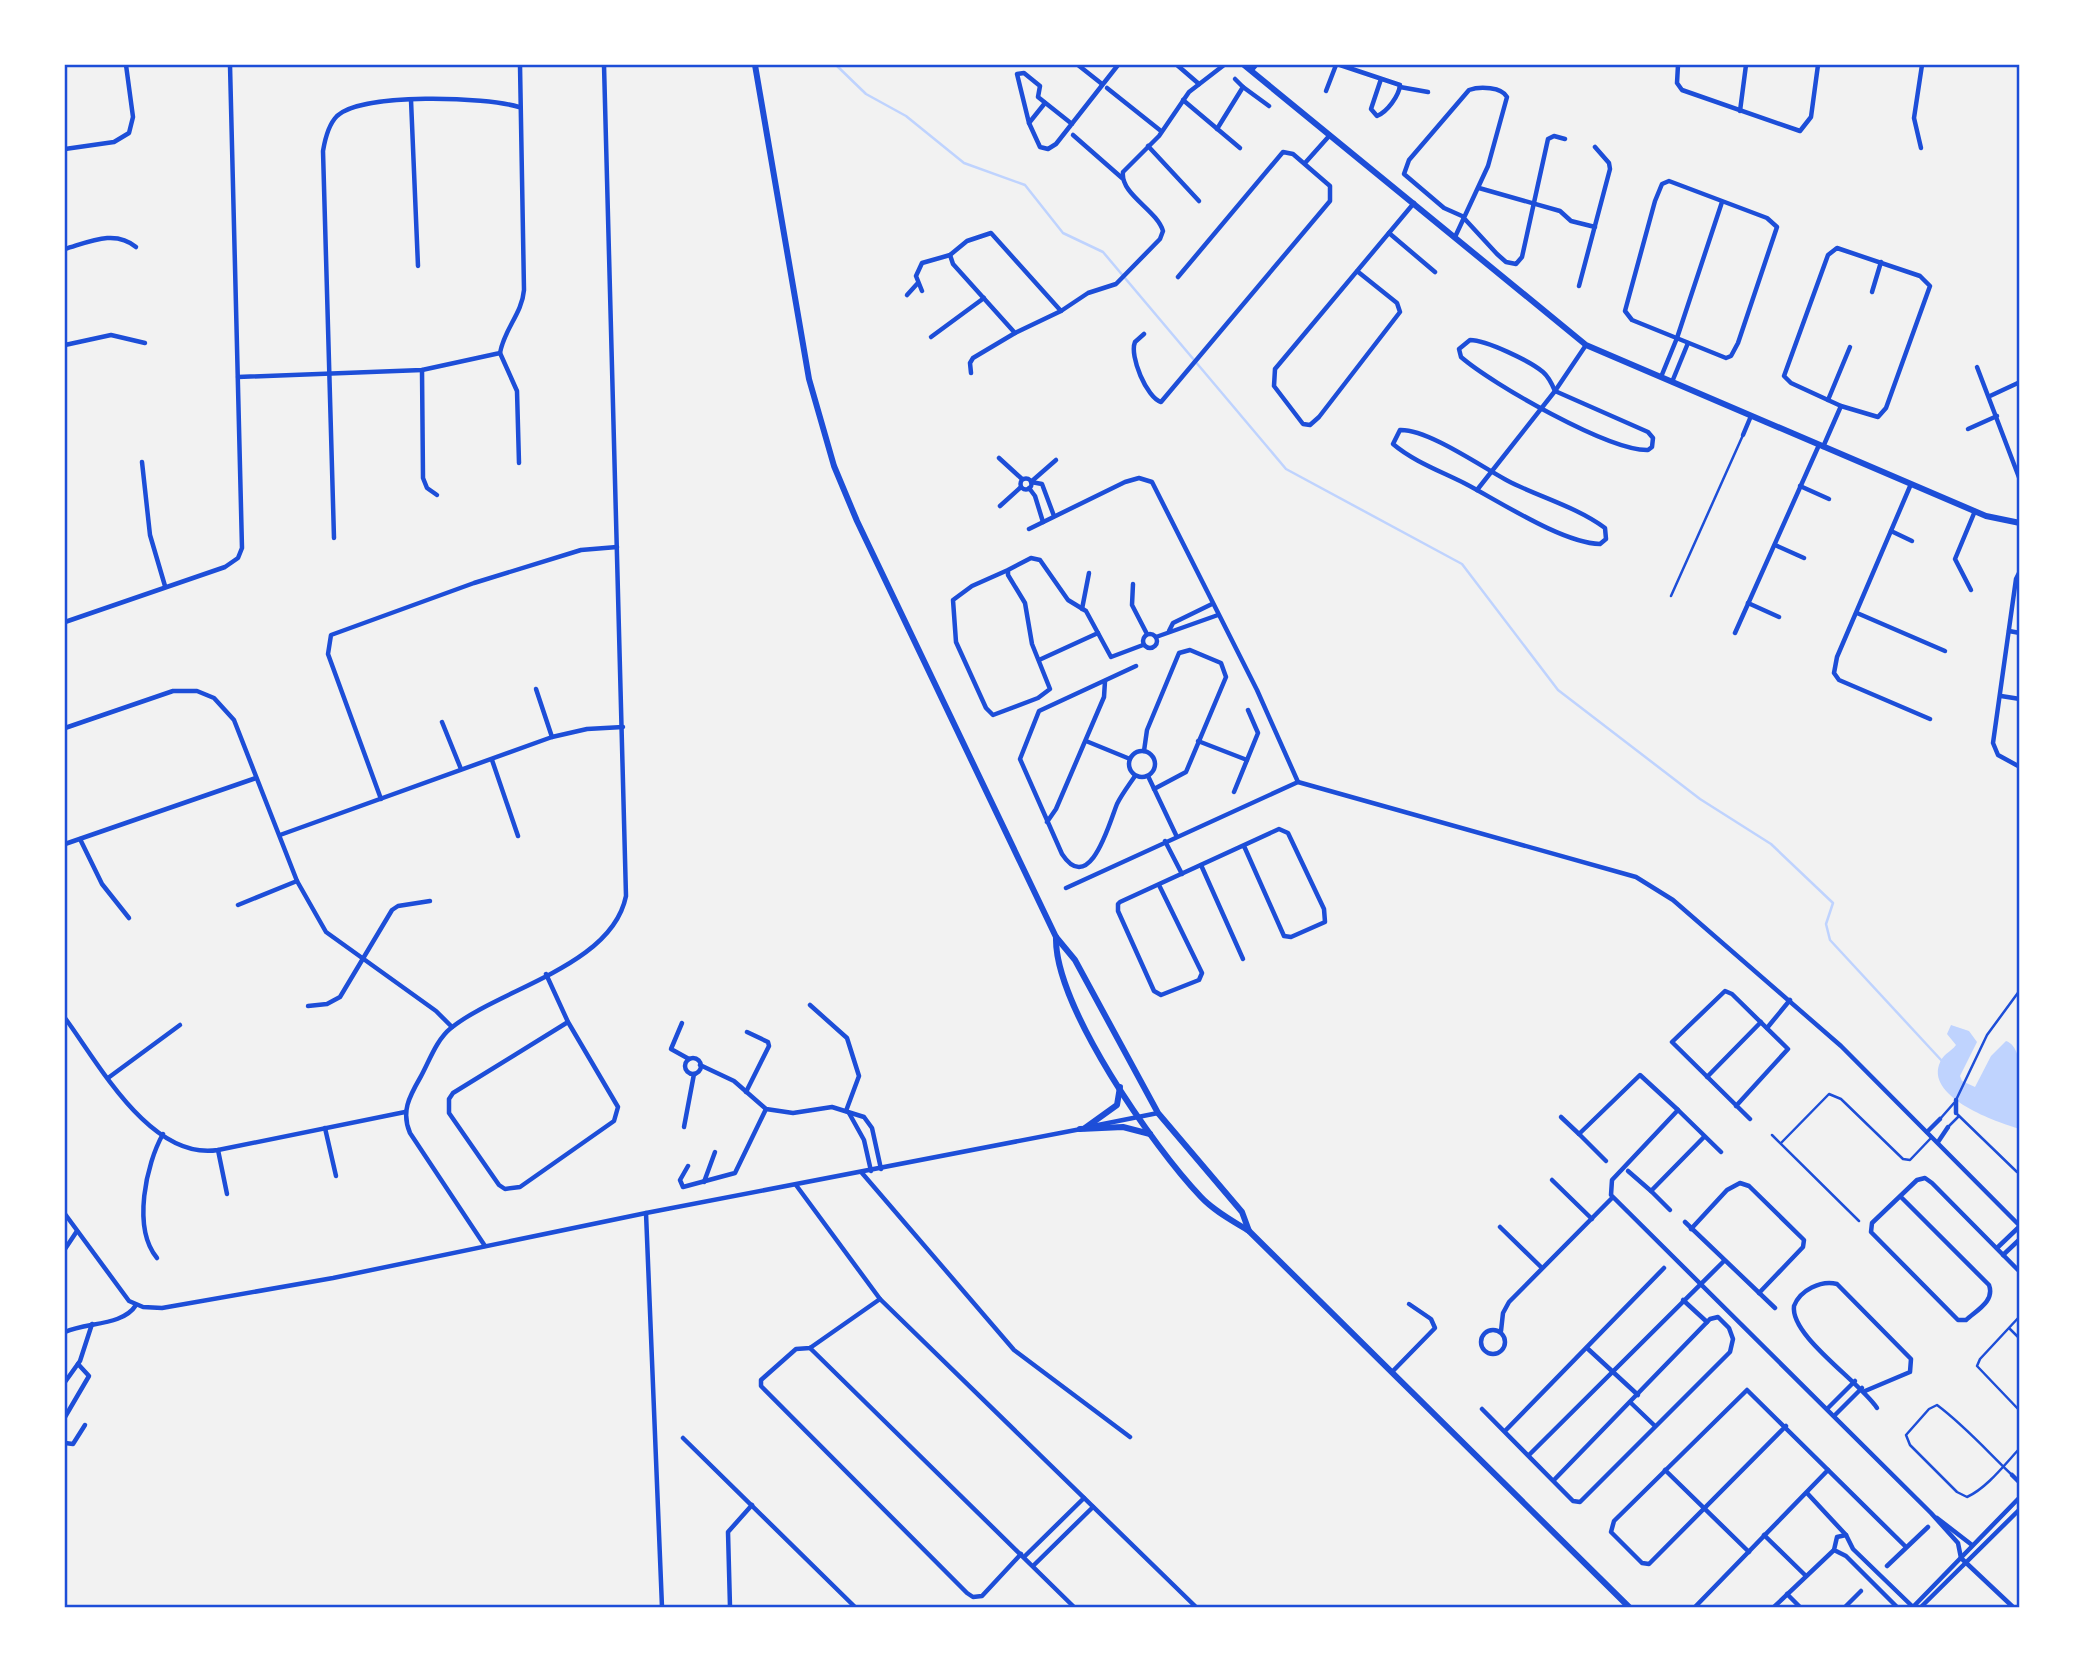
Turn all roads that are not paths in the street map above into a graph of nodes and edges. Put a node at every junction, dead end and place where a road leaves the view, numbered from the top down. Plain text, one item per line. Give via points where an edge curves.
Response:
1 (126, 65) edge
2 (230, 65) edge
3 (520, 65) edge
4 (604, 65) edge
5 (755, 65) edge
6 (1078, 65) edge
7 (1118, 65) edge
8 (1177, 65) edge
9 (1224, 65) edge
10 (1244, 65) edge
11 (1338, 65) edge
12 (1678, 65) edge
13 (1746, 65) edge
14 (1818, 65) edge
15 (1922, 65) edge
16 (1254, 68) edge
17 (1235, 79) dead end
18 (1381, 79) junction
19 (1199, 84) junction
20 (1105, 86) junction
21 (1243, 87) junction
22 (1401, 87) junction
23 (1326, 91) dead end
24 (1428, 92) dead end
25 (411, 100) junction
26 (1183, 100) junction
27 (1045, 103) junction
28 (1269, 106) dead end
29 (519, 107) junction
30 (1740, 111) junction
31 (1029, 123) junction
32 (1072, 124) junction
33 (1217, 129) junction
34 (1161, 131) junction
35 (1073, 135) dead end
36 (1330, 135) junction
37 (1565, 139) dead end
38 (1148, 146) junction
39 (1595, 147) dead end
40 (1240, 148) dead end
41 (1921, 148) dead end
42 (65, 149) edge
43 (1306, 163) junction
44 (1122, 178) junction
45 (1479, 188) junction
46 (1199, 201) dead end
47 (1722, 202) junction
48 (1414, 203) junction
49 (1533, 205) junction
50 (1462, 216) junction
51 (1595, 227) junction
52 (1389, 233) junction
53 (1455, 237) junction
54 (136, 247) dead end
55 (65, 248) edge
56 (950, 255) junction
57 (1881, 262) junction
58 (418, 266) dead end
59 (1357, 271) junction
60 (1435, 272) dead end
61 (1178, 277) dead end
62 (917, 284) junction
63 (1579, 286) dead end
64 (922, 291) dead end
65 (1872, 292) dead end
66 (907, 295) dead end
67 (984, 298) junction
68 (1061, 311) junction
69 (1015, 333) junction
70 (1144, 334) dead end
71 (931, 337) dead end
72 (1677, 338) junction
73 (145, 343) dead end
74 (1688, 343) junction
75 (65, 345) edge
76 (1586, 345) junction
77 (1850, 347) dead end
78 (500, 353) junction
79 (1977, 367) dead end
80 (422, 370) junction
81 (328, 372) junction
82 (971, 373) dead end
83 (238, 377) junction
84 (1661, 377) junction
85 (1672, 382) junction
86 (2020, 382) edge
87 (1555, 391) junction
88 (1990, 396) junction
89 (1828, 400) junction
90 (1841, 406) junction
91 (1542, 408) junction
92 (1751, 416) junction
93 (1997, 416) junction
94 (1968, 429) dead end
95 (1743, 435) joint
96 (1821, 446) junction
97 (999, 458) dead end
98 (1056, 460) dead end
99 (142, 462) dead end
100 (519, 463) dead end
101 (1491, 472) junction
102 (1022, 479) junction
103 (2020, 480) edge
104 (1031, 482) junction
105 (1910, 484) junction
106 (1800, 486) junction
107 (1021, 487) junction
108 (1029, 488) junction
109 (1477, 490) junction
110 (437, 495) dead end
111 (1829, 499) dead end
112 (1000, 506) dead end
113 (1975, 511) junction
114 (1054, 516) junction
115 (1043, 522) junction
116 (2020, 523) edge
117 (1029, 529) dead end
118 (1891, 531) junction
119 (334, 538) dead end
120 (1912, 541) dead end
121 (1774, 545) junction
122 (617, 547) junction
123 (1804, 558) dead end
124 (1008, 570) junction
125 (2020, 571) edge
126 (1089, 573) dead end
127 (1133, 584) dead end
128 (165, 586) junction
129 (1971, 590) dead end
130 (1671, 596) dead end
131 (1748, 603) junction
132 (1212, 604) junction
133 (1082, 609) junction
134 (1857, 613) junction
135 (1218, 615) junction
136 (1779, 617) dead end
137 (65, 622) edge
138 (1169, 631) junction
139 (2008, 631) junction
140 (1735, 633) dead end
141 (2020, 633) edge
142 (1098, 634) junction
143 (1147, 634) junction
144 (1156, 637) junction
145 (1143, 645) junction
146 (1945, 650) dead end
147 (1039, 660) junction
148 (1136, 666) dead end
149 (1105, 681) junction
150 (536, 689) dead end
151 (2001, 696) junction
152 (2020, 699) edge
153 (1248, 710) dead end
154 (1930, 719) dead end
155 (442, 722) dead end
156 (623, 727) junction
157 (65, 728) edge
158 (552, 737) junction
159 (1086, 741) junction
160 (1198, 741) junction
161 (1144, 751) junction
162 (1130, 759) junction
163 (492, 760) junction
164 (1247, 761) junction
165 (2020, 767) edge
166 (461, 769) junction
167 (1135, 776) junction
168 (1148, 776) junction
169 (256, 777) junction
170 (1298, 782) junction
171 (1154, 789) junction
172 (1234, 792) dead end
173 (381, 799) junction
174 (1047, 822) junction
175 (280, 835) junction
176 (1175, 835) junction
177 (518, 836) dead end
178 (80, 839) junction
179 (1165, 841) junction
180 (65, 844) edge
181 (1244, 846) junction
182 (1201, 865) junction
183 (1182, 874) junction
184 (297, 881) junction
185 (1158, 885) junction
186 (1066, 888) dead end
187 (430, 901) dead end
188 (237, 905) dead end
189 (129, 918) dead end
190 (1056, 937) junction
191 (1243, 958) dead end
192 (363, 962) junction
193 (546, 974) junction
194 (2020, 990) edge
195 (1790, 1000) junction
196 (810, 1005) dead end
197 (308, 1006) dead end
198 (65, 1018) edge
199 (568, 1021) junction
200 (1762, 1022) junction
201 (682, 1023) dead end
202 (180, 1026) dead end
203 (452, 1027) junction
204 (1767, 1028) junction
205 (747, 1032) dead end
206 (689, 1059) junction
207 (700, 1065) junction
208 (694, 1073) junction
209 (1707, 1077) junction
210 (108, 1078) junction
211 (1120, 1087) junction
212 (746, 1092) junction
213 (1955, 1101) junction
214 (1736, 1106) junction
215 (766, 1108) junction
216 (1678, 1110) junction
217 (405, 1112) junction
218 (848, 1112) junction
219 (1158, 1113) junction
220 (1957, 1114) junction
221 (1138, 1117) junction
222 (1561, 1117) dead end
223 (1749, 1119) dead end
224 (1940, 1119) joint
225 (684, 1127) dead end
226 (1948, 1127) joint
227 (325, 1128) junction
228 (1083, 1128) junction
229 (1927, 1132) junction
230 (163, 1134) junction
231 (1150, 1134) junction
232 (1579, 1134) junction
233 (1772, 1135) dead end
234 (1704, 1137) junction
235 (1932, 1137) junction
236 (1938, 1142) junction
237 (1781, 1143) junction
238 (218, 1150) junction
239 (715, 1152) dead end
240 (1721, 1152) dead end
241 (1606, 1161) dead end
242 (688, 1166) dead end
243 (881, 1169) junction
244 (871, 1171) junction
245 (1628, 1171) dead end
246 (2017, 1172) dead end
247 (862, 1173) junction
248 (336, 1176) dead end
249 (1552, 1180) dead end
250 (704, 1183) junction
251 (795, 1184) junction
252 (1651, 1191) junction
253 (227, 1194) dead end
254 (1900, 1196) junction
255 (1612, 1198) junction
256 (1670, 1210) dead end
257 (646, 1213) junction
258 (65, 1214) edge
259 (1592, 1219) junction
260 (1859, 1221) dead end
261 (1685, 1223) dead end
262 (2020, 1226) edge
263 (1500, 1227) dead end
264 (1691, 1229) junction
265 (77, 1231) junction
266 (1249, 1231) junction
267 (2020, 1239) edge
268 (485, 1246) junction
269 (65, 1248) edge
270 (1997, 1248) junction
271 (2003, 1255) junction
272 (157, 1258) dead end
273 (1724, 1261) junction
274 (1541, 1267) junction
275 (1664, 1268) dead end
276 (2018, 1270) dead end
277 (1699, 1283) junction
278 (1759, 1293) junction
279 (880, 1299) junction
280 (1683, 1300) junction
281 (1409, 1304) dead end
282 (136, 1305) junction
283 (1775, 1308) dead end
284 (2020, 1316) edge
285 (1707, 1322) junction
286 (92, 1324) junction
287 (2010, 1328) junction
288 (1501, 1331) junction
289 (65, 1332) edge
290 (2020, 1339) edge
291 (810, 1348) junction
292 (1587, 1348) junction
293 (78, 1364) junction
294 (1612, 1371) junction
295 (1392, 1372) junction
296 (1855, 1381) junction
297 (65, 1382) edge
298 (1864, 1389) junction
299 (1638, 1395) junction
300 (1631, 1403) junction
301 (1877, 1408) dead end
302 (1482, 1409) dead end
303 (1827, 1409) junction
304 (2020, 1411) edge
305 (1834, 1416) junction
306 (65, 1417) edge
307 (85, 1425) dead end
308 (1655, 1426) junction
309 (1786, 1426) junction
310 (1505, 1431) junction
311 (1130, 1437) dead end
312 (682, 1438) dead end
313 (65, 1443) edge
314 (2020, 1448) edge
315 (1529, 1455) junction
316 (2003, 1466) junction
317 (1665, 1470) junction
318 (1828, 1470) junction
319 (2012, 1475) joint
320 (1554, 1480) junction
321 (2020, 1483) edge
322 (1807, 1493) junction
323 (2020, 1497) edge
324 (1084, 1498) junction
325 (752, 1505) junction
326 (1093, 1507) junction
327 (1705, 1508) junction
328 (2020, 1509) edge
329 (1931, 1513) junction
330 (1927, 1527) dead end
331 (1764, 1535) junction
332 (1846, 1535) junction
333 (1972, 1545) junction
334 (1906, 1547) junction
335 (1834, 1550) junction
336 (1749, 1552) junction
337 (1022, 1556) junction
338 (1961, 1558) junction
339 (1966, 1562) junction
340 (1033, 1566) junction
341 (1887, 1566) dead end
342 (1876, 1572) junction
343 (1806, 1576) junction
344 (1870, 1579) junction
345 (1861, 1591) dead end
346 (1787, 1594) junction
347 (663, 1607) edge
348 (730, 1607) edge
349 (855, 1607) edge
350 (1074, 1607) edge
351 (1196, 1607) edge
352 (1629, 1607) edge
353 (1695, 1607) edge
354 (1774, 1607) edge
355 (1800, 1607) edge
356 (1845, 1607) edge
357 (1898, 1607) edge
358 (1913, 1607) edge
359 (1921, 1607) edge
360 (2013, 1607) edge

1 - 42 street via 133,117 129,133 114,142
2 - 83 street
3 - 29 street
4 - 122 street
5 - 190 main road via 809,379 834,466
6 - 20 street
7 - 20 street
8 - 19 street
9 - 19 street
10 - 16 main road
11 - 18 street
11 - 23 street
12 - 30 street via 1677,83 1682,90
13 - 30 street
14 - 30 street via 1811,117 1803,130
15 - 41 street via 1914,118
16 - 36 main road
17 - 21 street
18 - 22 street
18 - 22 street via 1371,109 1377,116
19 - 26 street
20 - 32 street
20 - 34 street
21 - 28 street
21 - 33 street
22 - 24 street
25 - 29 street via 494,100
25 - 58 street
25 - 81 street via 352,108 337,116 326,135
26 - 33 street
26 - 34 street
27 - 31 street
27 - 31 street via 1037,95 1040,86 1018,72
27 - 32 street
29 - 78 street via 524,290 522,309
31 - 32 street via 1037,144 1048,149
33 - 40 street
34 - 38 street
35 - 44 street
36 - 43 street
36 - 48 main road
37 - 49 street via 1548,139
38 - 44 street via 1125,168
38 - 46 street
39 - 51 street via 1610,166
43 - 61 street via 1283,152
43 - 70 street via 1330,186 1330,201 1167,399 1157,402 1133,353 1135,342
44 - 68 street via 1163,231 1160,239 1119,281 1088,293
45 - 49 street
45 - 50 street
45 - 50 street via 1507,97 1505,92 1480,87 1466,93 1404,170 1408,180
47 - 72 street
47 - 72 street via 1669,181 1662,184 1655,201 1625,312 1632,320
47 - 74 street via 1767,218 1777,229 1731,356 1720,357
48 - 52 street
48 - 53 main road
49 - 50 street via 1522,257 1516,264 1490,249
49 - 51 street
50 - 53 street
51 - 63 street
52 - 59 street
52 - 60 street
53 - 76 main road
54 - 55 street via 121,237
56 - 62 street via 922,263
56 - 67 street
56 - 68 street via 967,241 993,233
57 - 65 street
57 - 89 street via 1841,248 1826,259 1784,373 1791,383
57 - 90 street via 1924,278 1929,292 1883,412 1869,416
59 - 59 street via 1274,373 1273,386 1303,424 1310,425 1320,416 1400,312 1397,303
62 - 64 street
62 - 66 street
67 - 69 street
67 - 71 street
68 - 69 street
69 - 82 street via 973,358
72 - 74 street
72 - 84 street
73 - 75 street via 111,335
74 - 85 street
76 - 84 main road
76 - 87 street
77 - 89 street
78 - 80 street
78 - 100 street via 517,391
79 - 88 street
80 - 81 street
80 - 110 street via 423,478
81 - 83 street
81 - 119 street
83 - 128 street via 240,554 235,562
84 - 85 main road
85 - 92 main road
86 - 88 street
87 - 91 street
87 - 91 street via 1548,376 1530,364 1479,341 1462,345 1459,354 1465,361
87 - 91 street via 1648,432 1653,438 1651,447 1635,450 1614,443
88 - 93 street
89 - 90 street
90 - 96 street
91 - 101 street
92 - 95 street
92 - 96 main road
93 - 94 street
93 - 103 street
95 - 130 lane
96 - 105 main road
96 - 106 street
97 - 102 street
98 - 104 street
99 - 128 street via 150,535
101 - 109 street
101 - 109 street via 1473,457 1399,430 1394,446
101 - 109 street via 1597,522 1607,530 1606,539 1600,544 1581,541
102 - 104 street
102 - 107 street
104 - 108 street
104 - 114 street via 1042,484
105 - 113 main road
105 - 118 street
106 - 111 street
106 - 121 street
107 - 108 street
107 - 112 street
108 - 115 street
113 - 116 main road
113 - 129 street via 1955,559
114 - 115 street
114 - 132 street via 1133,479 1152,482
115 - 117 street
118 - 120 street
118 - 134 street
121 - 123 street
121 - 131 street
122 - 156 street
122 - 173 street via 581,550 331,635 328,654
124 - 133 street via 1038,559 1068,600
124 - 147 street via 1009,580 1025,603
124 - 147 street via 954,597 956,642 986,708 996,716 1049,691
125 - 139 street
126 - 133 street
127 - 143 street via 1132,605
128 - 137 street
131 - 136 street
131 - 140 street
132 - 135 street
132 - 138 street via 1173,623
133 - 142 street
134 - 146 street
134 - 154 street via 1837,657 1836,677
135 - 138 street
135 - 170 street
138 - 144 street
139 - 141 street
139 - 151 street
142 - 145 street via 1114,658
142 - 147 street
143 - 144 street
143 - 145 street
144 - 145 street via 1154,647
148 - 149 street
149 - 159 street via 1104,697
149 - 174 street via 1039,711 1026,742 1020,761
150 - 158 street
151 - 152 street
151 - 165 street via 1993,747
153 - 164 street via 1258,730
155 - 166 street
156 - 158 street
156 - 193 street via 624,907 602,939
157 - 169 street via 173,691 197,691 214,698 230,714
158 - 163 street
159 - 162 street
159 - 174 street
160 - 161 street via 1226,673 1217,660 1186,649 1177,656 1147,730
160 - 164 street
160 - 171 street via 1186,772
161 - 162 street
161 - 168 street via 1155,761
162 - 167 street
163 - 166 street
163 - 177 street
164 - 172 street
166 - 173 street
167 - 168 street
167 - 174 street via 1118,802 1096,857 1084,865 1066,861
168 - 171 street
169 - 175 street
169 - 178 street
170 - 176 street
170 - 195 street via 1642,880 1673,900
171 - 176 street
173 - 175 street
175 - 184 street
176 - 179 street
178 - 180 street
178 - 189 street via 102,884
179 - 183 street
179 - 186 street
181 - 181 street via 1284,936 1325,922 1324,909 1286,830
181 - 182 street
182 - 183 street
182 - 191 street
183 - 185 street
184 - 188 street
184 - 192 street via 326,932
185 - 185 street via 1117,906 1154,991 1164,995 1199,980 1202,973
187 - 192 street via 392,910
190 - 211 main road via 1057,957 1072,998
190 - 219 main road via 1075,960
192 - 197 street via 340,997
192 - 203 street via 417,997
193 - 199 street
193 - 203 street
194 - 213 lane via 1987,1035
195 - 204 street
195 - 229 street
196 - 218 street via 847,1038 859,1076
198 - 210 street
199 - 199 street via 618,1107 617,1116 520,1186 505,1189 449,1113 449,1099
200 - 204 street
200 - 209 street
200 - 209 street via 1725,991 1674,1037 1676,1047
201 - 206 street via 670,1049
202 - 210 street
203 - 217 street via 414,1087
204 - 214 street via 1788,1051
205 - 212 street via 769,1046
206 - 207 street
206 - 208 street via 685,1067
207 - 208 street
207 - 212 street via 717,1070
208 - 225 street
209 - 214 street
210 - 230 street via 140,1119
211 - 221 main road
211 - 228 main road via 1116,1105
212 - 215 street
213 - 220 street
213 - 224 lane
214 - 223 street
215 - 218 street via 793,1113 826,1108
215 - 250 street via 740,1168 729,1177
216 - 232 street via 1638,1076
216 - 234 street
216 - 255 street via 1611,1182
217 - 227 street
217 - 268 street via 410,1133
218 - 243 street via 870,1124
218 - 244 street via 864,1140
219 - 221 street
219 - 266 main road via 1242,1212
220 - 226 lane
220 - 246 lane
221 - 228 street
221 - 231 main road
222 - 232 street
224 - 229 street
226 - 236 street
227 - 238 street
227 - 248 street
228 - 231 main road via 1123,1128
228 - 243 street
229 - 235 street
230 - 238 street via 192,1151
230 - 272 street via 149,1160 144,1186 147,1238
231 - 266 main road via 1203,1199
232 - 241 street
233 - 237 lane
234 - 240 street
234 - 252 street
235 - 236 street
235 - 237 lane via 1910,1160 1903,1159 1842,1099 1829,1094
236 - 262 street
237 - 260 lane
238 - 253 street
239 - 250 street
242 - 250 street via 680,1184
243 - 244 street
244 - 247 street
245 - 252 street
247 - 251 street
247 - 311 street via 1014,1350
249 - 259 street
251 - 257 street
251 - 279 street
252 - 256 street
254 - 254 street via 1872,1223 1873,1236 1953,1317 1966,1320 1988,1300 1989,1285
254 - 270 street via 1919,1179 1928,1179
255 - 259 street
255 - 277 street
257 - 268 street
257 - 347 street
258 - 265 street
259 - 274 street
261 - 264 street
262 - 270 street
263 - 274 street
264 - 273 street
264 - 278 street via 1740,1182 1796,1228 1803,1247
265 - 269 street
265 - 282 street
266 - 295 main road
267 - 271 street
268 - 282 street via 162,1308
270 - 271 street
271 - 276 street
273 - 277 street
273 - 278 street
274 - 288 street via 1505,1307
275 - 292 street
277 - 280 street
277 - 303 street
278 - 283 street
279 - 291 street
279 - 324 street
280 - 285 street
280 - 294 street
281 - 295 street via 1432,1319 1435,1328
282 - 286 street via 128,1316
284 - 287 lane
285 - 299 street
285 - 308 street via 1715,1317 1725,1323 1734,1339 1732,1349
286 - 289 street
286 - 293 street
287 - 290 lane
287 - 304 lane via 1977,1366
288 - 288 street via 1504,1345 1493,1354 1483,1351 1483,1340 1492,1331
291 - 337 street
291 - 337 street via 796,1349 760,1383 973,1597 992,1588
292 - 294 street
292 - 310 street
293 - 297 street
293 - 306 street via 89,1376
294 - 299 street
294 - 315 street
295 - 352 main road
296 - 298 street
296 - 298 street via 1804,1334 1794,1317 1798,1297 1823,1283 1837,1284 1910,1359 1910,1373
296 - 303 street
298 - 301 street
298 - 305 street
299 - 300 street
300 - 308 street
300 - 320 street
302 - 310 street
303 - 305 street
305 - 329 street
307 - 313 street via 73,1444
308 - 320 street via 1584,1500 1573,1501
309 - 317 street via 1746,1390
309 - 318 street
309 - 327 street
310 - 315 street
312 - 325 street
314 - 316 lane
315 - 320 street
316 - 316 lane via 1937,1405 1906,1435 1910,1445 1964,1497
316 - 319 lane
317 - 327 street
317 - 327 street via 1610,1528 1641,1562 1651,1563
318 - 322 street
318 - 334 street
319 - 321 street
322 - 331 street
322 - 332 street
323 - 333 street
324 - 326 street
324 - 337 street
325 - 348 street via 728,1532
325 - 349 street
326 - 340 street
326 - 351 street
327 - 336 street
328 - 339 street
329 - 333 street
329 - 338 street via 1958,1543
330 - 334 street
331 - 336 street
331 - 343 street
332 - 335 street via 1837,1537
332 - 342 street
333 - 338 street
334 - 341 street
335 - 343 street
335 - 344 street
336 - 353 street
337 - 340 street
338 - 339 street
338 - 358 street
339 - 359 street
339 - 360 street
340 - 350 street
342 - 344 street
342 - 358 street
343 - 346 street
344 - 357 street
345 - 356 street
346 - 354 street
346 - 355 street

